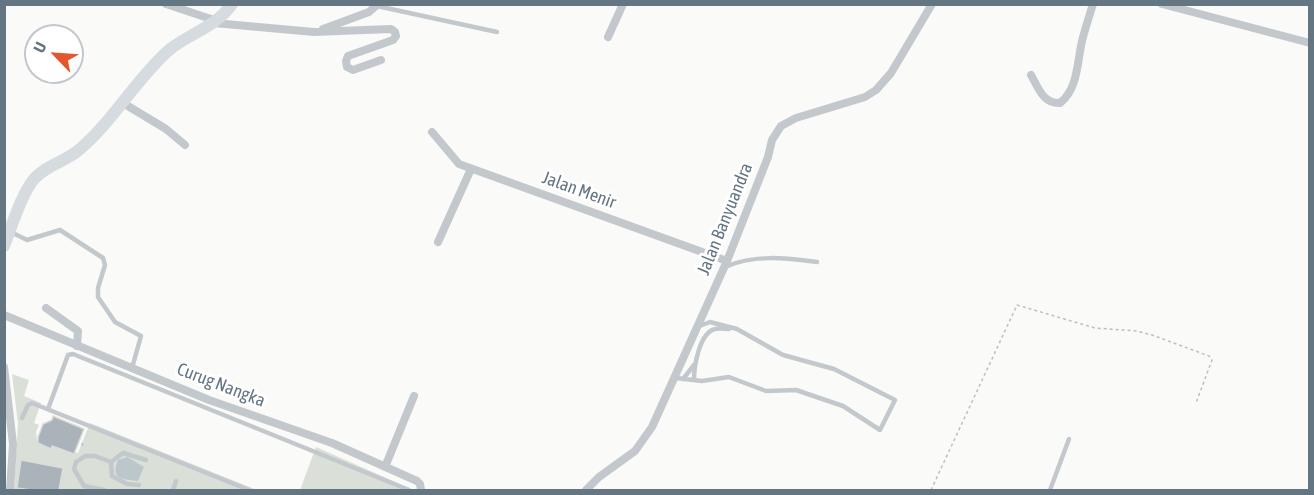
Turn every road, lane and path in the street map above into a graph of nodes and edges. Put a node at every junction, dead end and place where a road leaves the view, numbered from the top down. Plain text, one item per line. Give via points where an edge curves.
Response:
1 (166, 4) edge
2 (232, 4) edge
3 (623, 4) edge
4 (932, 4) edge
5 (1093, 4) edge
6 (1162, 4) edge
7 (377, 5) edge
8 (215, 22) junction
9 (314, 32) junction
10 (497, 32) dead end
11 (608, 37) dead end
12 (1310, 43) edge
13 (381, 60) dead end
14 (1031, 75) dead end
15 (123, 103) junction
16 (432, 132) dead end
17 (185, 145) dead end
18 (471, 169) junction
19 (10, 232) junction
20 (438, 242) dead end
21 (4, 246) edge
22 (817, 262) dead end
23 (725, 264) junction
24 (46, 308) dead end
25 (4, 315) edge
26 (697, 327) junction
27 (737, 329) junction
28 (77, 346) junction
29 (694, 364) junction
30 (4, 367) edge
31 (132, 368) junction
32 (679, 378) junction
33 (694, 380) junction
34 (414, 396) dead end
35 (1196, 403) dead end
36 (48, 409) junction
37 (22, 418) dead end
38 (1069, 439) dead end
39 (146, 460) dead end
40 (111, 462) junction
41 (385, 467) junction
42 (176, 481) dead end
43 (139, 485) dead end
44 (10, 490) edge
45 (104, 490) edge
46 (173, 490) edge
47 (249, 490) edge
48 (409, 490) edge
49 (421, 490) edge
50 (586, 490) edge
51 (932, 490) edge
52 (1050, 490) edge

1 - 8 street
2 - 8 main road
3 - 11 street
4 - 23 street, Jalan Banyuandra via 891,73 876,90 865,98 781,126 772,140
5 - 14 street via 1076,75 1065,99 1060,104 1049,102
6 - 12 street
7 - 9 street via 348,21
7 - 10 lane
8 - 9 street
8 - 15 main road via 172,48
9 - 13 street via 393,30 393,40 348,56 346,61 353,70
15 - 17 street
15 - 19 main road via 80,150 33,180
16 - 18 street, Jalan Menir via 456,163
18 - 20 street
18 - 23 street, Jalan Menir
19 - 21 main road
19 - 31 lane via 27,240 60,230 103,258 98,297 115,322 141,336
22 - 23 lane via 791,259
23 - 26 street, Jalan Banyuandra
24 - 28 street via 78,331
25 - 28 street, Curug Nangka
26 - 27 lane via 710,322
26 - 32 street, Jalan Banyuandra
27 - 29 lane via 713,329 708,333
27 - 33 lane via 783,355 834,369 895,400 880,430 843,406 796,390 766,391 729,377
28 - 31 street, Curug Nangka
29 - 32 lane
29 - 33 lane
30 - 44 street via 13,444
31 - 41 street, Curug Nangka via 208,400 332,443
32 - 33 lane
32 - 50 street, Jalan Banyuandra via 641,445
34 - 41 street
35 - 51 path via 1210,370 1209,356 1137,331 1095,328 1017,305
36 - 37 lane via 29,403
36 - 47 lane
36 - 48 lane via 68,355 72,354
38 - 52 lane
39 - 40 lane via 123,453
40 - 43 lane via 112,476
40 - 45 lane via 85,456 76,462 74,470 84,486
41 - 49 street, Curug Nangka via 417,481
42 - 46 lane

